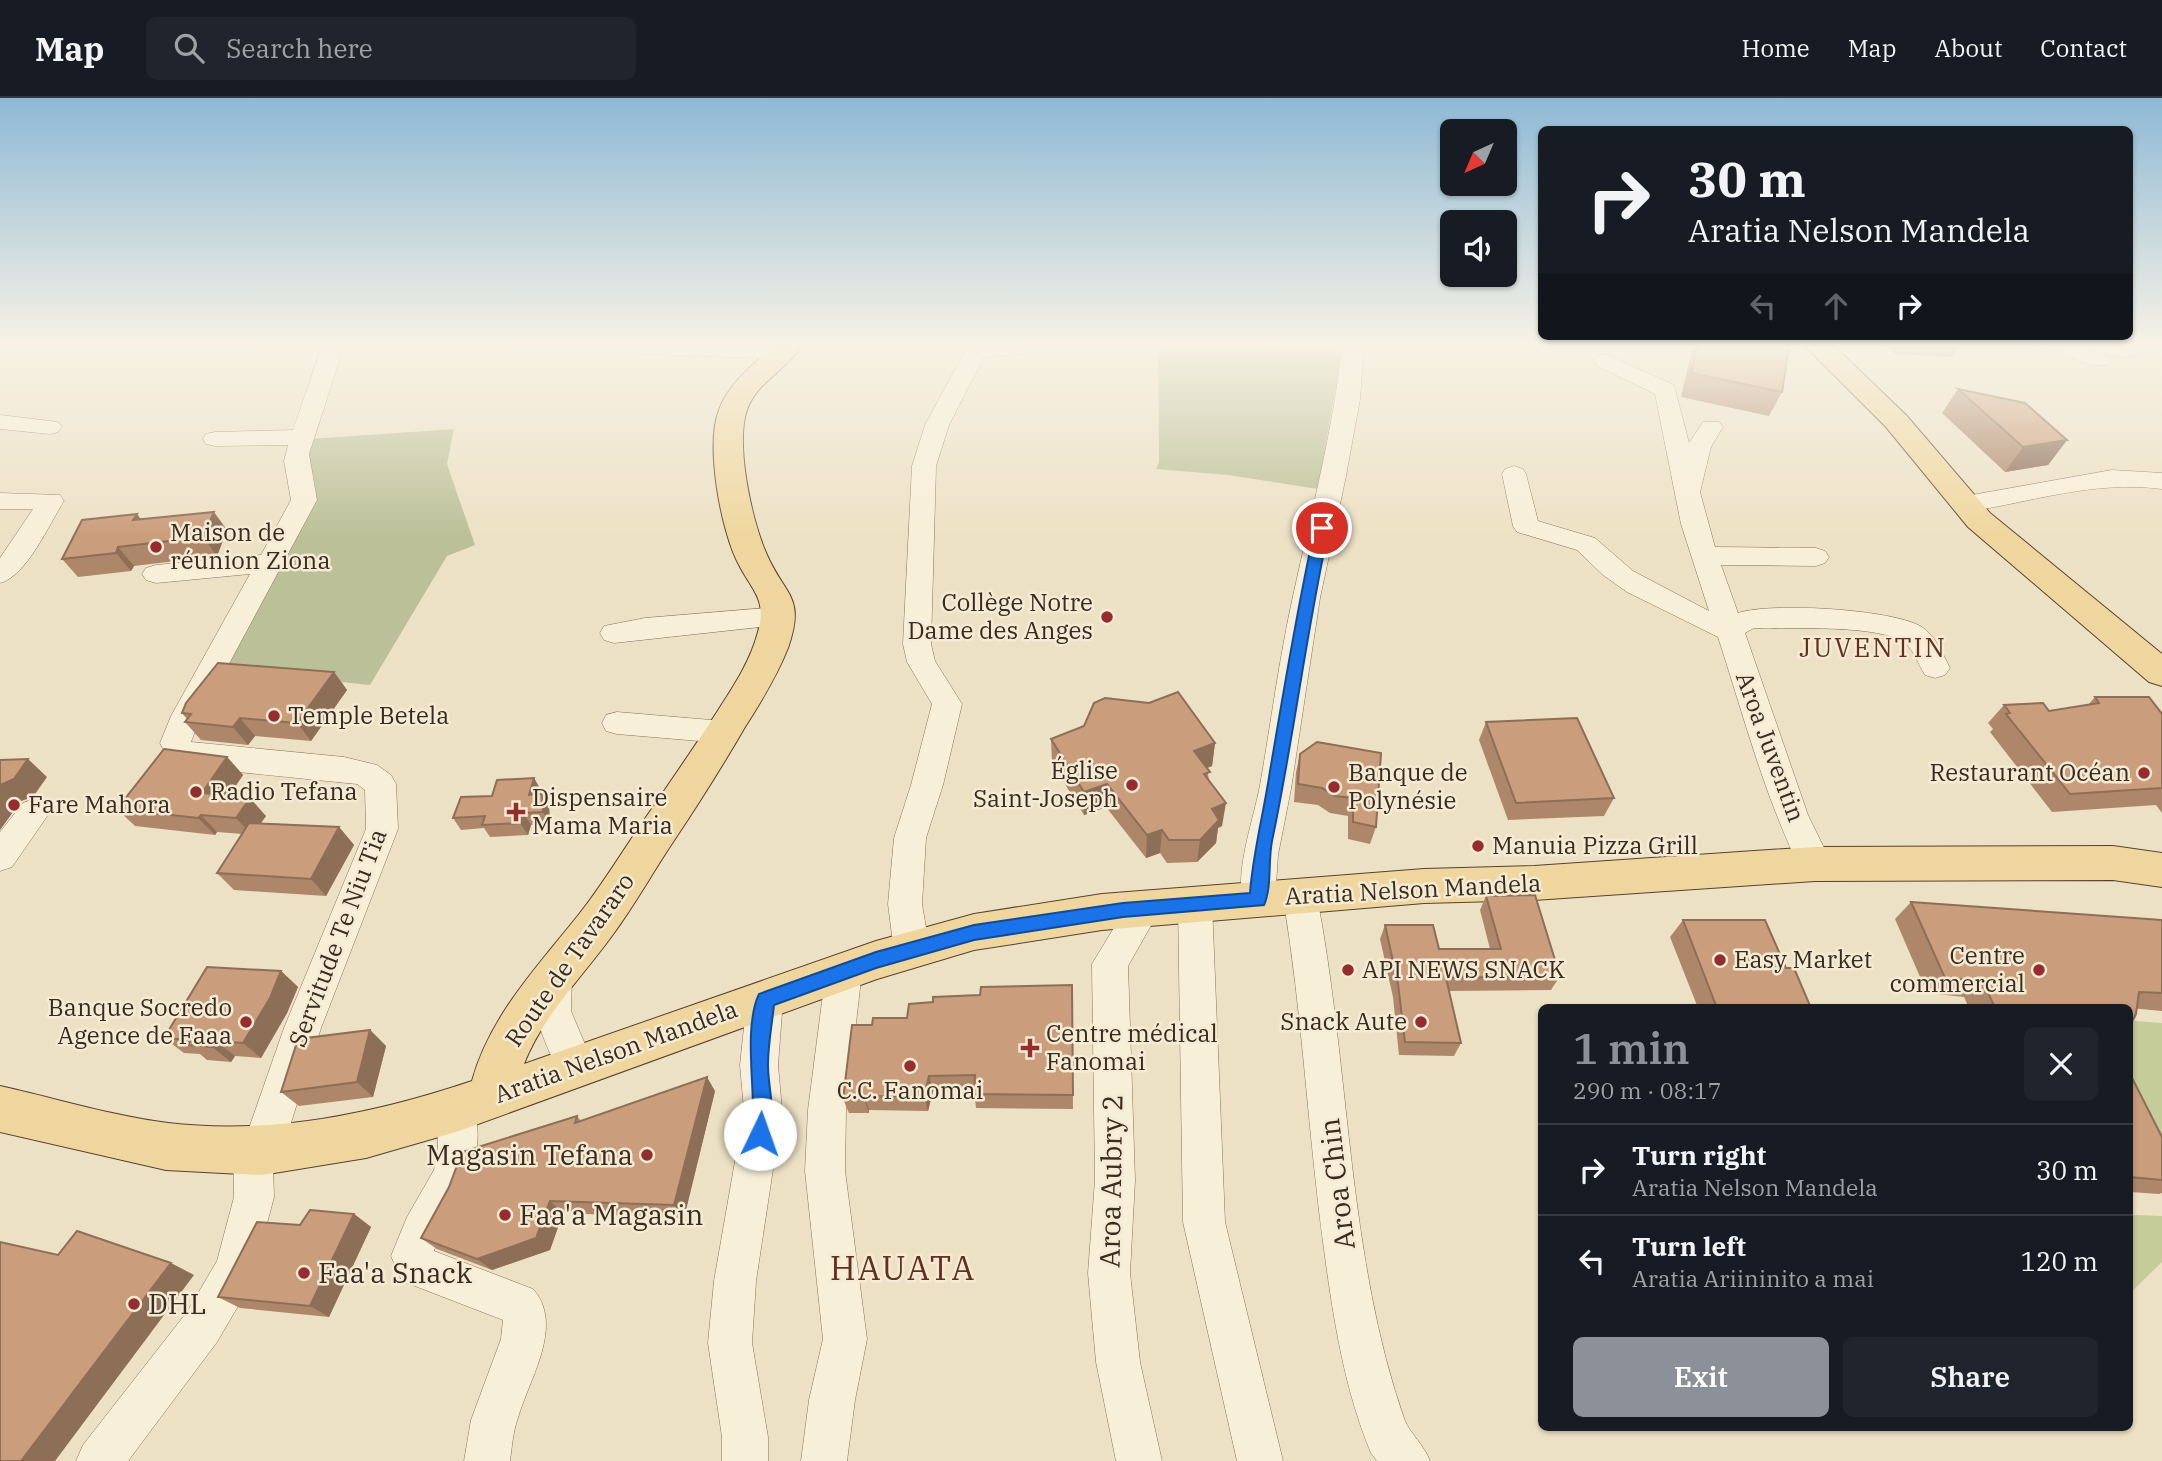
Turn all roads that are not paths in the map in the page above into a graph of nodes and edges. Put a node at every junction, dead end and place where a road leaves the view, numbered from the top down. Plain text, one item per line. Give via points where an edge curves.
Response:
1 (312, 410) edge
2 (734, 410) edge
3 (945, 410) edge
4 (1346, 410) edge
5 (1670, 410) edge
6 (1885, 410) edge
7 (0, 422) edge
8 (50, 427) dead end
9 (1710, 427) dead end
10 (302, 437) junction
11 (215, 439) dead end
12 (1514, 474) dead end
13 (2162, 481) edge
14 (1687, 499) junction
15 (0, 501) edge
16 (1978, 508) junction
17 (1816, 557) dead end
18 (1706, 558) junction
19 (268, 563) junction
20 (8, 565) edge
21 (156, 574) dead end
22 (2082, 591) junction
23 (778, 617) junction
24 (1728, 630) junction
25 (614, 633) dead end
26 (2162, 644) edge
27 (2162, 658) edge
28 (1935, 668) dead end
29 (2162, 673) edge
30 (2162, 687) edge
31 (617, 723) dead end
32 (723, 732) junction
33 (34, 813) dead end
34 (0, 858) edge
35 (1815, 863) junction
36 (2068, 864) junction
37 (2162, 870) edge
38 (2162, 885) edge
39 (1300, 897) junction
40 (1258, 900) junction
41 (1195, 904) junction
42 (1144, 908) junction
43 (912, 951) junction
44 (844, 971) junction
45 (554, 976) junction
46 (765, 999) junction
47 (576, 1068) junction
48 (474, 1103) junction
49 (0, 1108) edge
50 (258, 1151) junction
51 (99, 1461) edge
52 (487, 1461) edge
53 (745, 1461) edge
54 (824, 1461) edge
55 (1139, 1461) edge
56 (1260, 1461) edge
57 (1407, 1461) edge

1 - 10 street, Servitude Te Niu Tia
2 - 23 main road via 731,454 736,501 748,550 776,596
3 - 43 street via 924,466 917,644 921,662 947,704 910,838 905,904
4 - 40 street via 1306,597 1261,855
5 - 14 street, Aroa Juventin
6 - 16 main road
7 - 8 street
9 - 14 street via 1699,447
10 - 11 street
10 - 19 street, Servitude Te Niu Tia via 295,467 304,486 304,500
12 - 24 street via 1526,526 1594,548 1614,570 1648,591
13 - 16 street via 2083,480
14 - 18 street, Aroa Juventin
15 - 20 street via 51,501
16 - 22 main road
16 - 29 main road
16 - 30 main road via 2018,568 2044,594
17 - 18 street
18 - 24 street, Aroa Juventin
19 - 21 street
19 - 50 street, Servitude Te Niu Tia via 175,743 188,755 366,774 380,784 383,808 382,829
22 - 26 main road via 2108,604
22 - 27 main road
23 - 25 street
23 - 32 main road, Route de Tavararo via 756,678
24 - 28 street via 1754,618 1889,626 1913,635 1927,649
24 - 35 street, Aroa Juventin via 1792,815
31 - 32 street
32 - 45 main road, Route de Tavararo via 596,925
33 - 34 street
35 - 36 main road, Aratia Nelson Mandela
35 - 39 main road, Aratia Nelson Mandela
36 - 37 main road, Aratia Nelson Mandela via 2113,863
36 - 38 main road, Aratia Nelson Mandela via 2123,881
39 - 40 main road, Aratia Nelson Mandela
39 - 57 street, Aroa Chin via 1313,968 1356,1325 1387,1437
40 - 41 main road, Aratia Nelson Mandela
41 - 42 main road, Aratia Nelson Mandela
41 - 56 street via 1204,1222
42 - 43 main road, Aratia Nelson Mandela via 974,932
42 - 55 street, Aroa Aubry 2 via 1110,964 1115,1180 1109,1273 1118,1362
43 - 44 main road, Aratia Nelson Mandela
44 - 46 main road, Aratia Nelson Mandela
44 - 54 street via 827,1110 825,1171 845,1339
45 - 47 street via 552,1011
45 - 48 main road, Route de Tavararo via 503,1055 495,1077
46 - 47 main road, Aratia Nelson Mandela
46 - 53 street via 758,1065 763,1110 735,1281 730,1343
47 - 48 main road, Aratia Nelson Mandela
48 - 50 main road, Aratia Nelson Mandela via 366,1135
48 - 52 street via 448,1185 411,1256 417,1266 519,1304 525,1312 523,1339 494,1420
49 - 50 main road, Aratia Nelson Mandela via 166,1146
50 - 51 street via 254,1197 236,1269 202,1327

